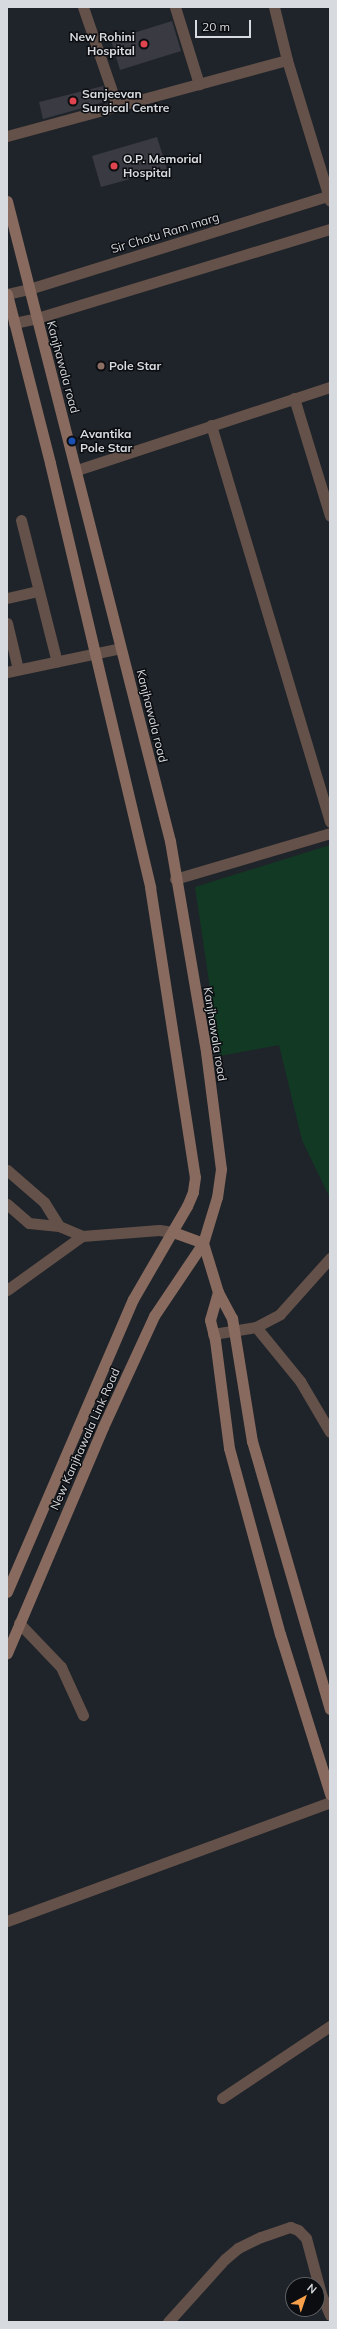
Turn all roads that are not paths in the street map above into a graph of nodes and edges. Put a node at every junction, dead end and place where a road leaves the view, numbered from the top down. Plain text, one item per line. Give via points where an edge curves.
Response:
1 (83, 7) edge
2 (174, 7) edge
3 (274, 7) edge
4 (288, 60) junction
5 (199, 84) junction
6 (117, 106) junction
7 (7, 136) edge
8 (329, 197) edge
9 (7, 201) edge
10 (330, 229) edge
11 (29, 289) junction
12 (7, 294) edge
13 (37, 318) junction
14 (14, 323) junction
15 (330, 386) edge
16 (294, 398) junction
17 (211, 425) junction
18 (77, 470) junction
19 (330, 516) edge
20 (21, 520) dead end
21 (37, 591) junction
22 (7, 598) edge
23 (7, 623) edge
24 (121, 648) junction
25 (95, 655) junction
26 (57, 662) junction
27 (12, 670) edge
28 (330, 822) edge
29 (330, 832) edge
30 (174, 879) junction
31 (7, 1170) edge
32 (7, 1204) edge
33 (59, 1226) junction
34 (173, 1232) junction
35 (82, 1236) junction
36 (203, 1243) junction
37 (330, 1258) edge
38 (7, 1290) edge
39 (218, 1292) junction
40 (256, 1327) junction
41 (233, 1332) junction
42 (213, 1334) junction
43 (330, 1432) edge
44 (7, 1592) edge
45 (19, 1623) junction
46 (7, 1653) edge
47 (330, 1709) edge
48 (83, 1715) dead end
49 (330, 1794) edge
50 (330, 1802) edge
51 (7, 1921) edge
52 (330, 2026) edge
53 (222, 2098) dead end
54 (330, 2315) edge
55 (168, 2322) edge

1 - 6 street
2 - 5 street
3 - 4 street
4 - 5 street
4 - 8 street
5 - 6 street
6 - 7 street
8 - 11 street, Sir Chotu Ram marg
9 - 11 main road, Kanjhawala road
10 - 13 street
11 - 12 street, Sir Chotu Ram marg
11 - 13 main road, Kanjhawala road
12 - 14 main road
13 - 14 street
13 - 18 main road, Kanjhawala road
14 - 25 main road
15 - 16 street
16 - 17 street
16 - 19 street
17 - 18 street
17 - 28 street
18 - 24 main road, Kanjhawala road
20 - 21 street
21 - 22 street
21 - 26 street
23 - 27 street
24 - 25 street
24 - 30 main road, Kanjhawala road via 170,841
25 - 26 street
25 - 34 main road via 150,887 194,1170 193,1192
26 - 27 street
29 - 30 street
30 - 36 main road, Kanjhawala road via 206,1052 220,1163 217,1197
31 - 33 street via 44,1202
32 - 33 street via 29,1223
33 - 35 street
34 - 35 street via 159,1230
34 - 36 main road
34 - 44 main road, New Kanjhawala Link Road via 133,1299
35 - 38 street
36 - 39 main road
36 - 45 main road, New Kanjhawala Link Road via 154,1316
37 - 40 street via 280,1314
39 - 41 main road via 232,1318
39 - 42 main road via 210,1320
40 - 41 street
40 - 43 street via 300,1381
41 - 42 street
41 - 47 main road via 252,1441
42 - 49 main road via 230,1448 280,1634
45 - 46 main road, New Kanjhawala Link Road
45 - 48 street via 61,1667
50 - 51 street
52 - 53 street
54 - 55 street via 321,2294 306,2238 298,2230 290,2227 261,2236 238,2248

